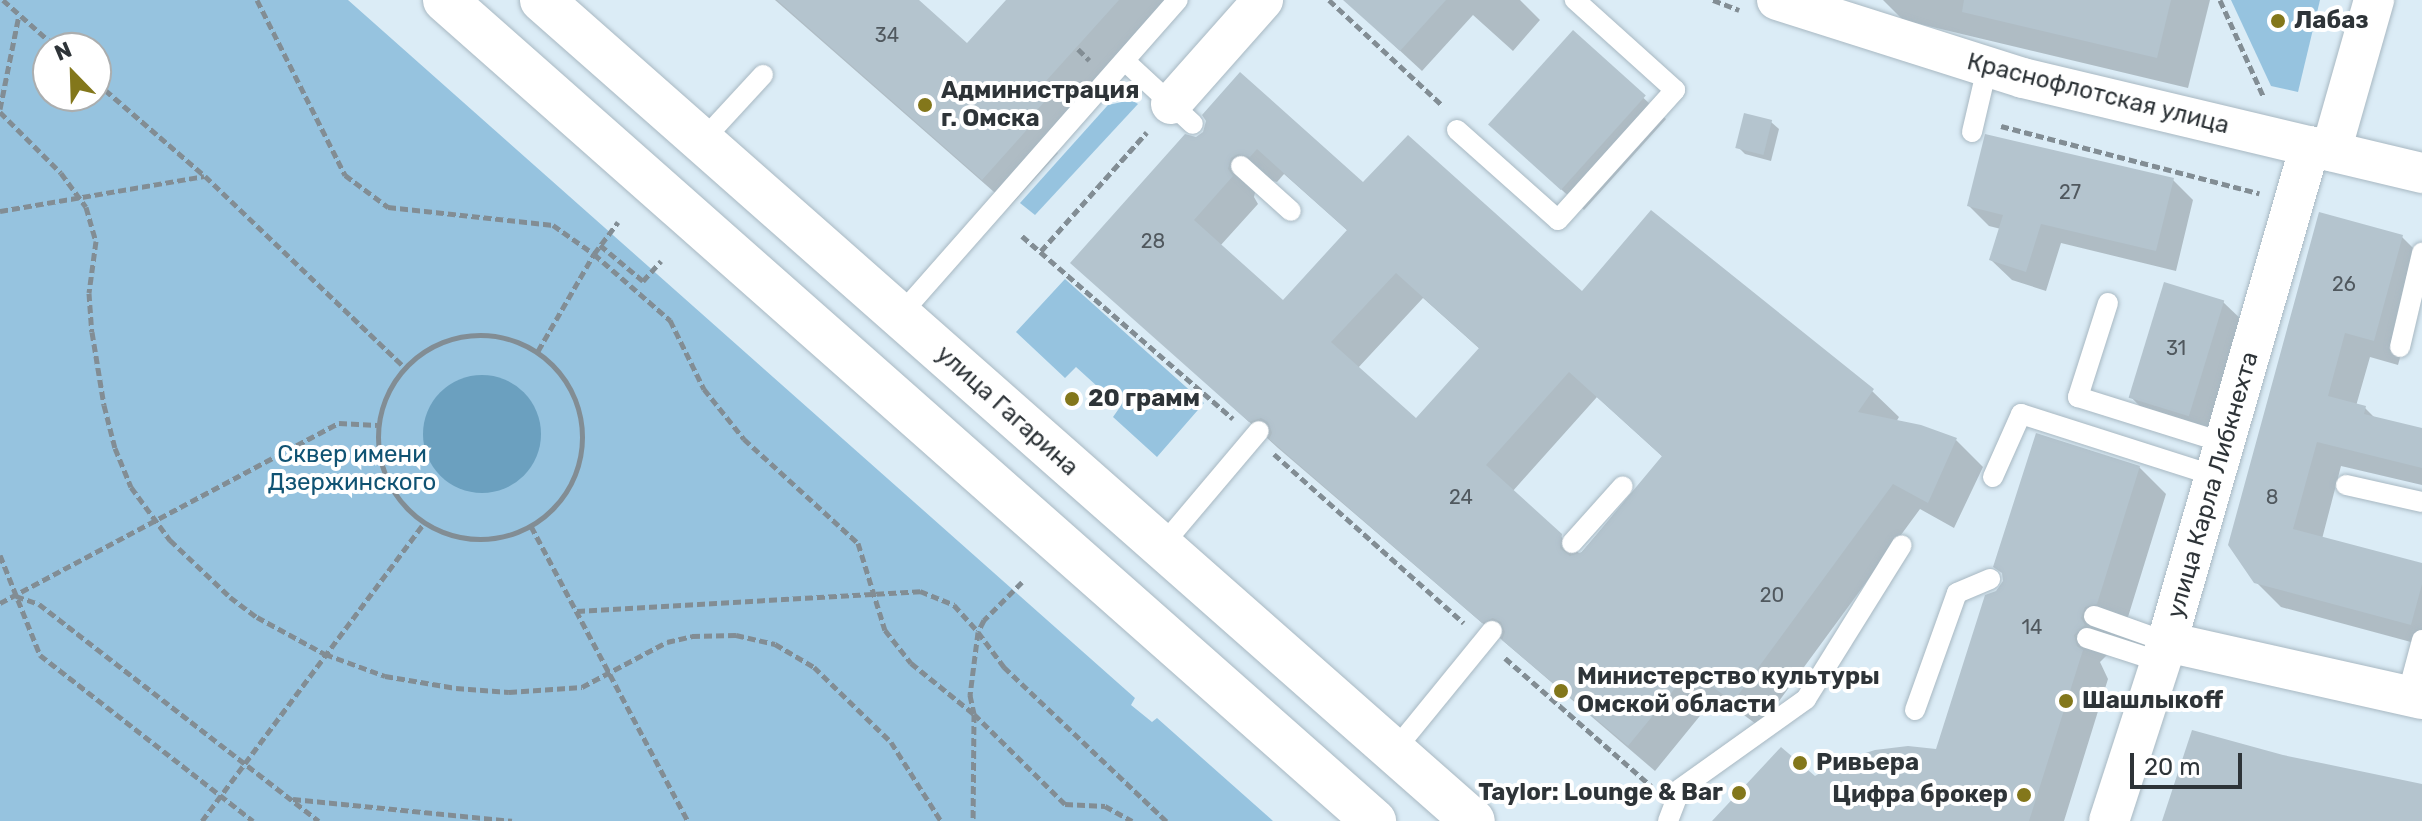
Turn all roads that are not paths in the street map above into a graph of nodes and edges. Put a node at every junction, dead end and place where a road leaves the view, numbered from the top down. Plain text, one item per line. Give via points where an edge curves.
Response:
1 (445, 0) edge
2 (542, 0) edge
3 (1178, 0) edge
4 (1263, 0) edge
5 (1575, 0) edge
6 (2374, 0) edge
7 (1809, 6) edge
8 (1126, 62) junction
9 (614, 64) junction
10 (1987, 68) junction
11 (763, 75) dead end
12 (572, 111) junction
13 (1182, 114) joint
14 (1457, 130) dead end
15 (1972, 132) dead end
16 (702, 141) junction
17 (2320, 149) junction
18 (1241, 166) dead end
19 (2422, 173) edge
20 (1291, 211) dead end
21 (2422, 253) edge
22 (2108, 303) dead end
23 (900, 315) junction
24 (2400, 347) dead end
25 (1256, 434) road end
26 (2220, 459) junction
27 (1993, 477) dead end
28 (2346, 485) dead end
29 (1623, 486) dead end
30 (2422, 502) edge
31 (1572, 543) dead end
32 (1902, 545) dead end
33 (1160, 548) junction
34 (1990, 579) dead end
35 (2094, 616) dead end
36 (1488, 636) road end
37 (2087, 638) dead end
38 (2422, 640) edge
39 (2164, 652) junction
40 (2414, 698) edge
41 (1915, 710) dead end
42 (1394, 751) junction
43 (1374, 821) edge
44 (1473, 821) edge
45 (1668, 821) edge
46 (2109, 821) edge

1 - 12 main road
2 - 9 main road, улица Гагарина
3 - 8 lane
4 - 13 street
5 - 14 lane via 1675,90 1558,220
6 - 17 street, улица Карла Либкнехта
7 - 10 street, Краснофлотская улица
8 - 13 lane
8 - 23 lane
9 - 12 main road
9 - 16 main road, улица Гагарина
10 - 15 lane
10 - 17 street, Краснофлотская улица
11 - 16 lane
12 - 43 main road
16 - 23 main road, улица Гагарина
17 - 19 street, Краснофлотская улица
17 - 26 street, улица Карла Либкнехта
18 - 20 lane
21 - 24 lane
22 - 26 lane via 2078,397
23 - 33 main road, улица Гагарина
25 - 33 lane
26 - 27 lane via 2021,414
26 - 39 street, улица Карла Либкнехта
28 - 30 lane
29 - 31 lane
32 - 45 lane via 1806,699 1680,789
33 - 42 main road, улица Гагарина
34 - 41 lane via 1957,593
35 - 39 lane
36 - 42 lane
37 - 39 lane
38 - 40 lane
39 - 40 street
39 - 46 street, улица Карла Либкнехта
42 - 44 main road, улица Гагарина

